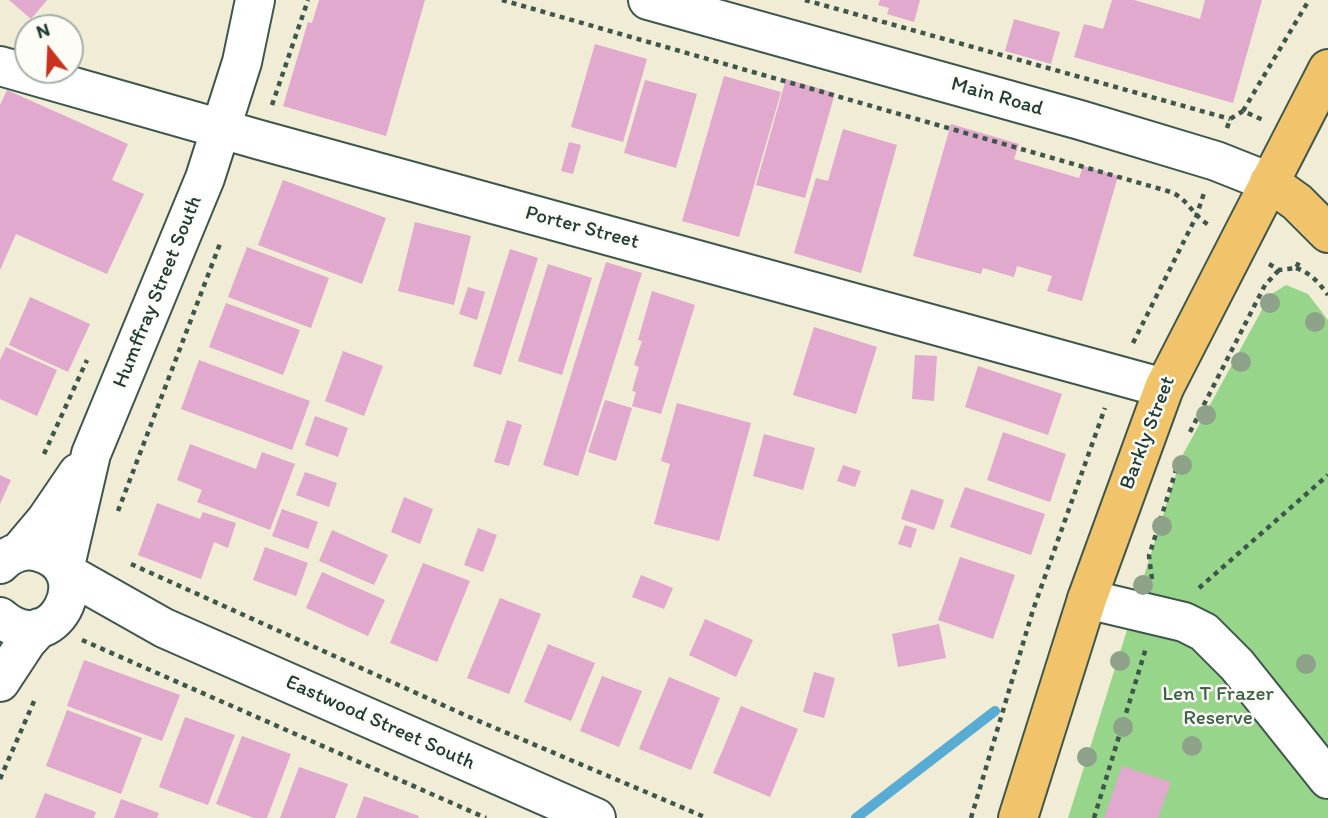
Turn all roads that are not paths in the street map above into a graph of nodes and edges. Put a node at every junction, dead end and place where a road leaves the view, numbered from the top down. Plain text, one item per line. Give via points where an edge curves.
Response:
1 (255, 0) edge
2 (276, 0) edge
3 (648, 0) edge
4 (0, 66) edge
5 (1328, 69) edge
6 (222, 130) junction
7 (1269, 183) junction
8 (1328, 233) edge
9 (1164, 388) junction
10 (91, 454) junction
11 (10, 558) edge
12 (64, 571) junction
13 (1087, 598) junction
14 (0, 617) edge
15 (57, 628) junction
16 (164, 628) junction
17 (0, 682) edge
18 (1328, 779) edge
19 (596, 818) edge
20 (1018, 818) edge

1 - 6 street, Humffray Street South
2 - 6 street, Humffray Street South
3 - 7 street, Main Road via 1080,120 1216,161
4 - 6 street, Porter Street
5 - 7 main road, Barkly Street
6 - 9 street, Porter Street
6 - 10 street, Humffray Street South
7 - 8 main road, Main Road via 1297,202
7 - 9 main road, Barkly Street
9 - 13 main road, Barkly Street
10 - 11 street, Humffray Street South via 46,520
10 - 12 street, Humffray Street South
11 - 12 street, Eastwood Street South via 32,551 48,555
12 - 15 street, Humffray Street South via 68,597
12 - 16 street, Eastwood Street South
13 - 18 street via 1195,627 1214,640
13 - 20 main road, Barkly Street
14 - 15 street, Eastwood Street South via 16,627
15 - 16 street, Eastwood Street South via 102,618
15 - 17 street via 27,641
16 - 19 street, Eastwood Street South

